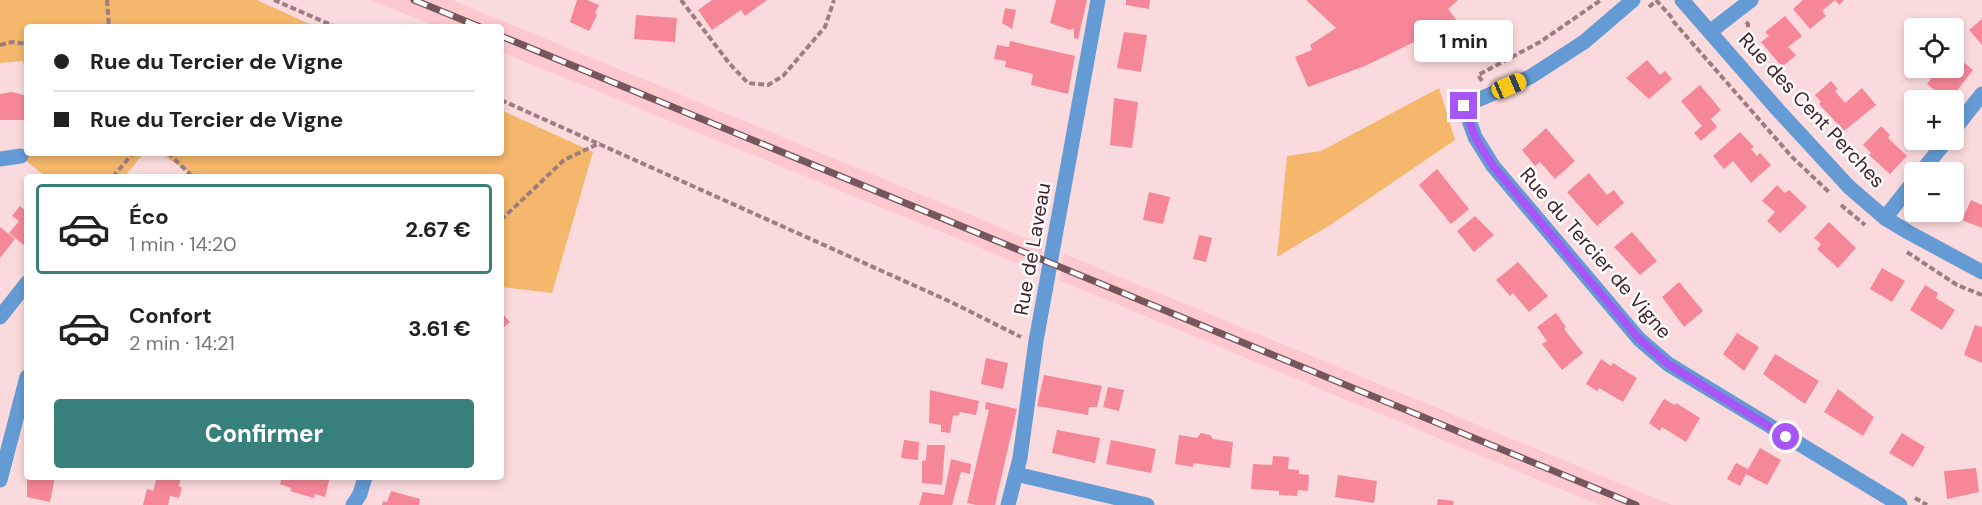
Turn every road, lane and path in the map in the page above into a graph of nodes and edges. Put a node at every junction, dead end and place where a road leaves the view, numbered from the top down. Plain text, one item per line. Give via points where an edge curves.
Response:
1 (107, 0) edge
2 (274, 0) edge
3 (681, 0) edge
4 (834, 0) edge
5 (1098, 0) edge
6 (1601, 0) edge
7 (1633, 0) edge
8 (1682, 0) edge
9 (1751, 0) edge
10 (1742, 17) dead end
11 (109, 24) edge
12 (329, 24) edge
13 (1711, 31) junction
14 (24, 44) edge
15 (0, 45) edge
16 (1753, 55) dead end
17 (1982, 94) edge
18 (1489, 95) junction
19 (504, 101) edge
20 (1964, 117) edge
21 (600, 143) junction
22 (1939, 150) edge
23 (21, 156) dead end
24 (130, 156) edge
25 (171, 156) edge
26 (0, 159) edge
27 (1929, 162) edge
28 (116, 174) edge
29 (191, 174) edge
30 (1904, 194) edge
31 (504, 217) edge
32 (1885, 218) junction
33 (1982, 272) edge
34 (24, 287) edge
35 (0, 317) edge
36 (1646, 319) dead end
37 (1663, 335) dead end
38 (1036, 340) junction
39 (24, 388) edge
40 (1016, 474) junction
41 (0, 480) edge
42 (364, 480) edge
43 (1903, 499) edge
44 (353, 505) edge
45 (1008, 505) edge
46 (1147, 505) edge
47 (1927, 505) edge

1 - 11 path
2 - 12 path
3 - 4 path via 748,83 768,85 783,75 825,27
5 - 38 street, Rue de Laveau
6 - 18 path via 1540,42 1478,75
7 - 18 street, Rue du Tercier de Vigne via 1584,42 1530,77
8 - 13 street, Rue des Cent Perches
9 - 13 street
10 - 16 path via 1748,24 1747,47
13 - 32 street, Rue des Cent Perches via 1849,187
14 - 15 path
17 - 20 street
18 - 43 street, Rue du Tercier de Vigne via 1464,106 1475,137 1523,204 1639,339 1668,364
19 - 21 path
21 - 31 path via 564,160
21 - 38 path via 951,302 1015,336
22 - 27 street
23 - 26 street
24 - 28 path
25 - 29 path
30 - 32 street
32 - 33 street, Rue des Cent Perches
34 - 35 street
36 - 37 path
38 - 40 street, Rue de Laveau
39 - 41 street
40 - 45 street, Rue de Laveau
40 - 46 street
42 - 44 street
43 - 47 path

